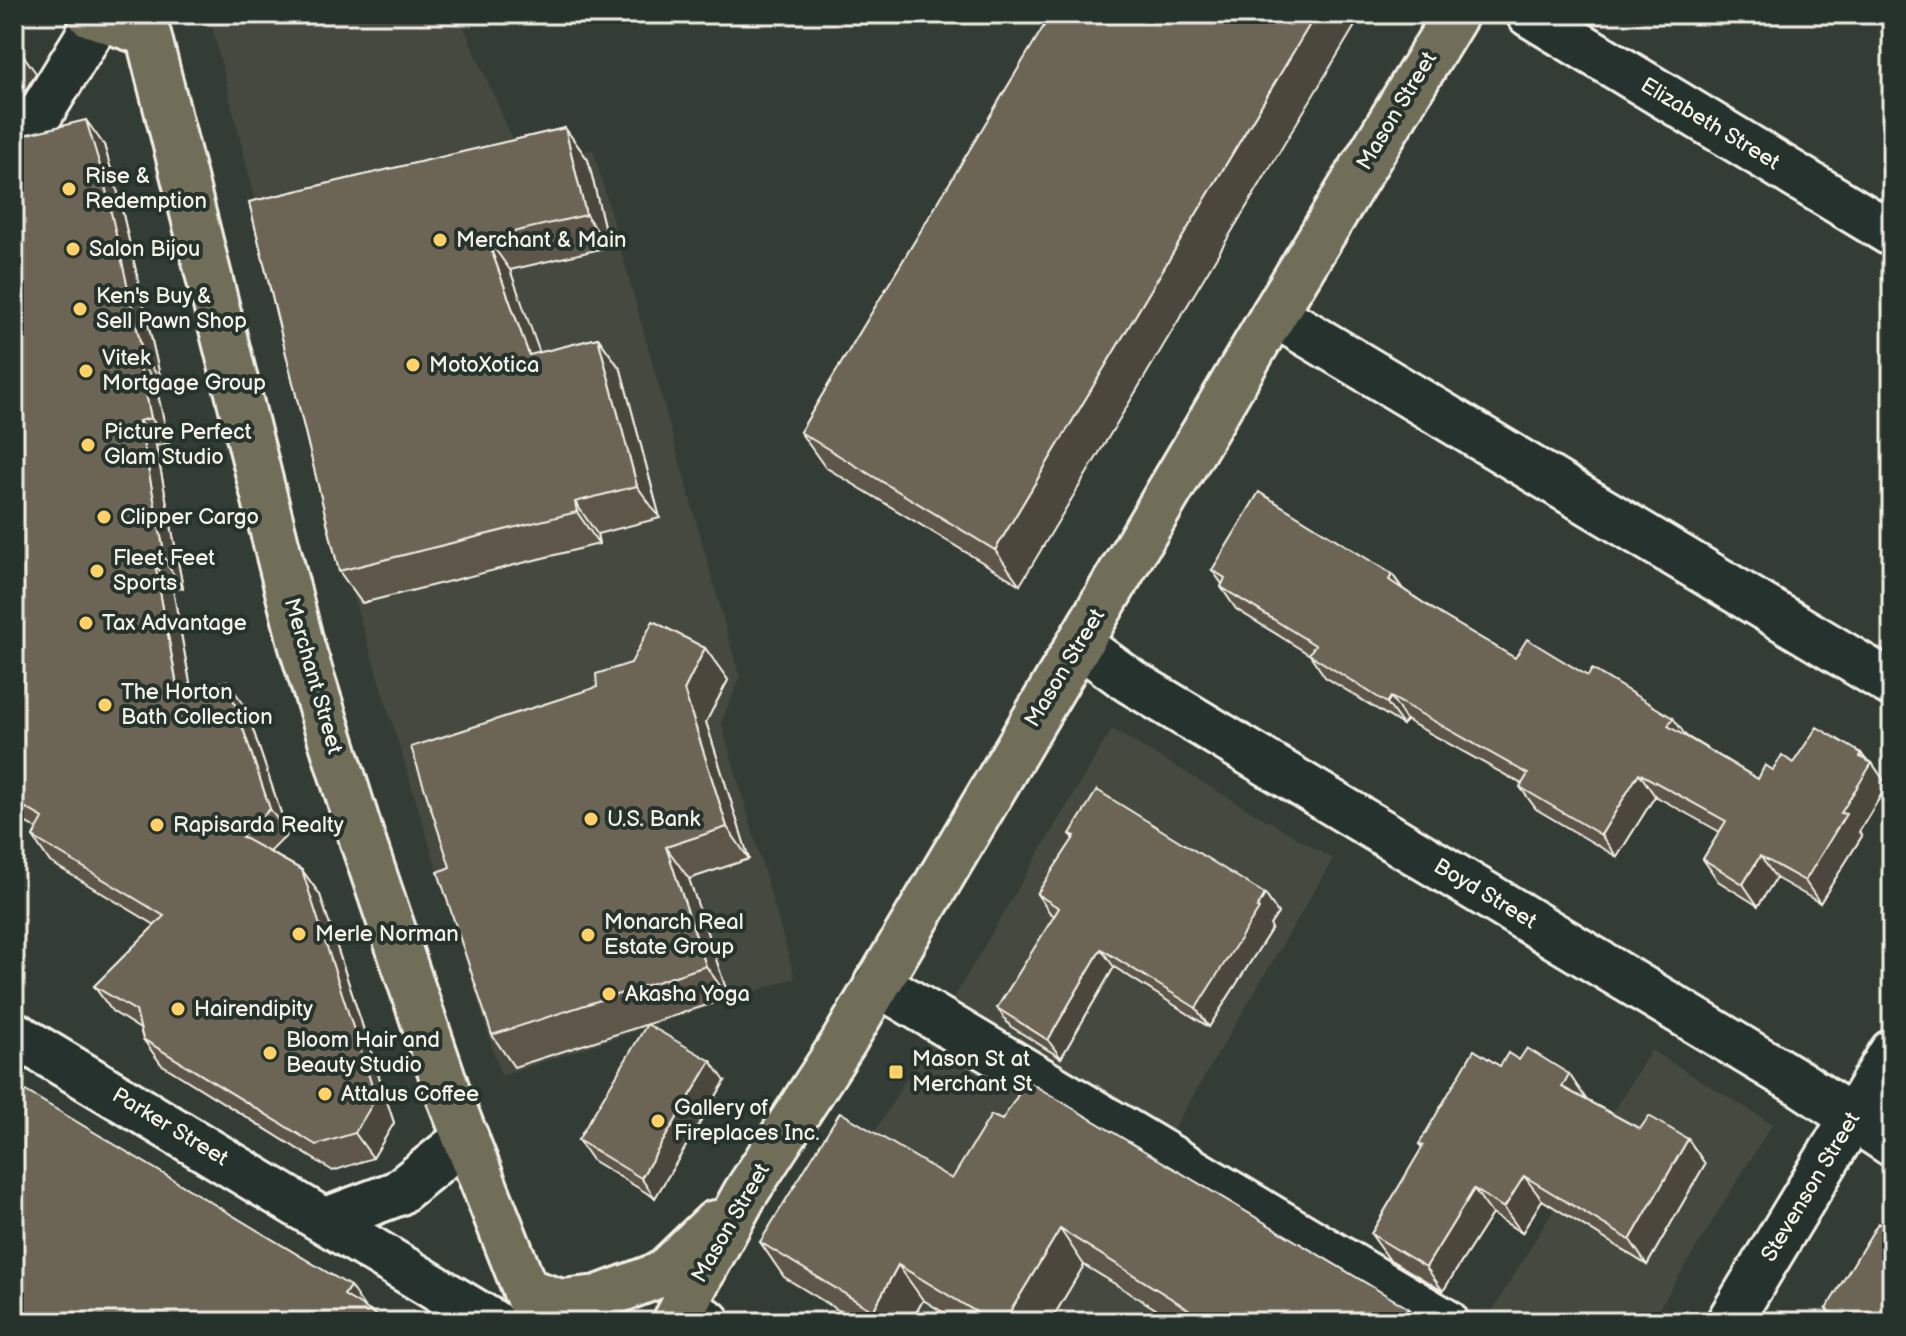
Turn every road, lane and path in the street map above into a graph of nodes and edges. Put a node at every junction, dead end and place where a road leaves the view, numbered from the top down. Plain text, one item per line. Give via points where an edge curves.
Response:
1 (1456, 14) edge
2 (1529, 14) edge
3 (94, 16) edge
4 (144, 24) edge
5 (14, 157) edge
6 (1892, 234) edge
7 (1274, 314) junction
8 (1079, 644) junction
9 (1892, 684) edge
10 (877, 983) junction
11 (14, 1034) edge
12 (1892, 1052) edge
13 (1853, 1117) junction
14 (466, 1138) junction
15 (1892, 1144) edge
16 (745, 1194) junction
17 (326, 1220) junction
18 (532, 1306) edge
19 (689, 1317) edge
20 (492, 1322) edge
21 (1446, 1322) edge
22 (1729, 1322) edge

1 - 7 main road, Mason Street
2 - 6 street, Elizabeth Street
3 - 4 main road
3 - 5 street
4 - 14 main road, Merchant Street via 299,637 363,842
7 - 8 main road, Mason Street
7 - 9 street
8 - 10 main road, Mason Street
8 - 13 street, Boyd Street via 1130,681
10 - 16 main road, Mason Street
10 - 21 street
11 - 17 street, Parker Street
12 - 13 street, Stevenson Street
13 - 15 street, Boyd Street
13 - 22 street, Stevenson Street
14 - 17 street via 398,1193
14 - 18 main road, Merchant Street
16 - 18 main road via 662,1274 598,1298
16 - 19 main road, Mason Street
17 - 20 street, Parker Street

